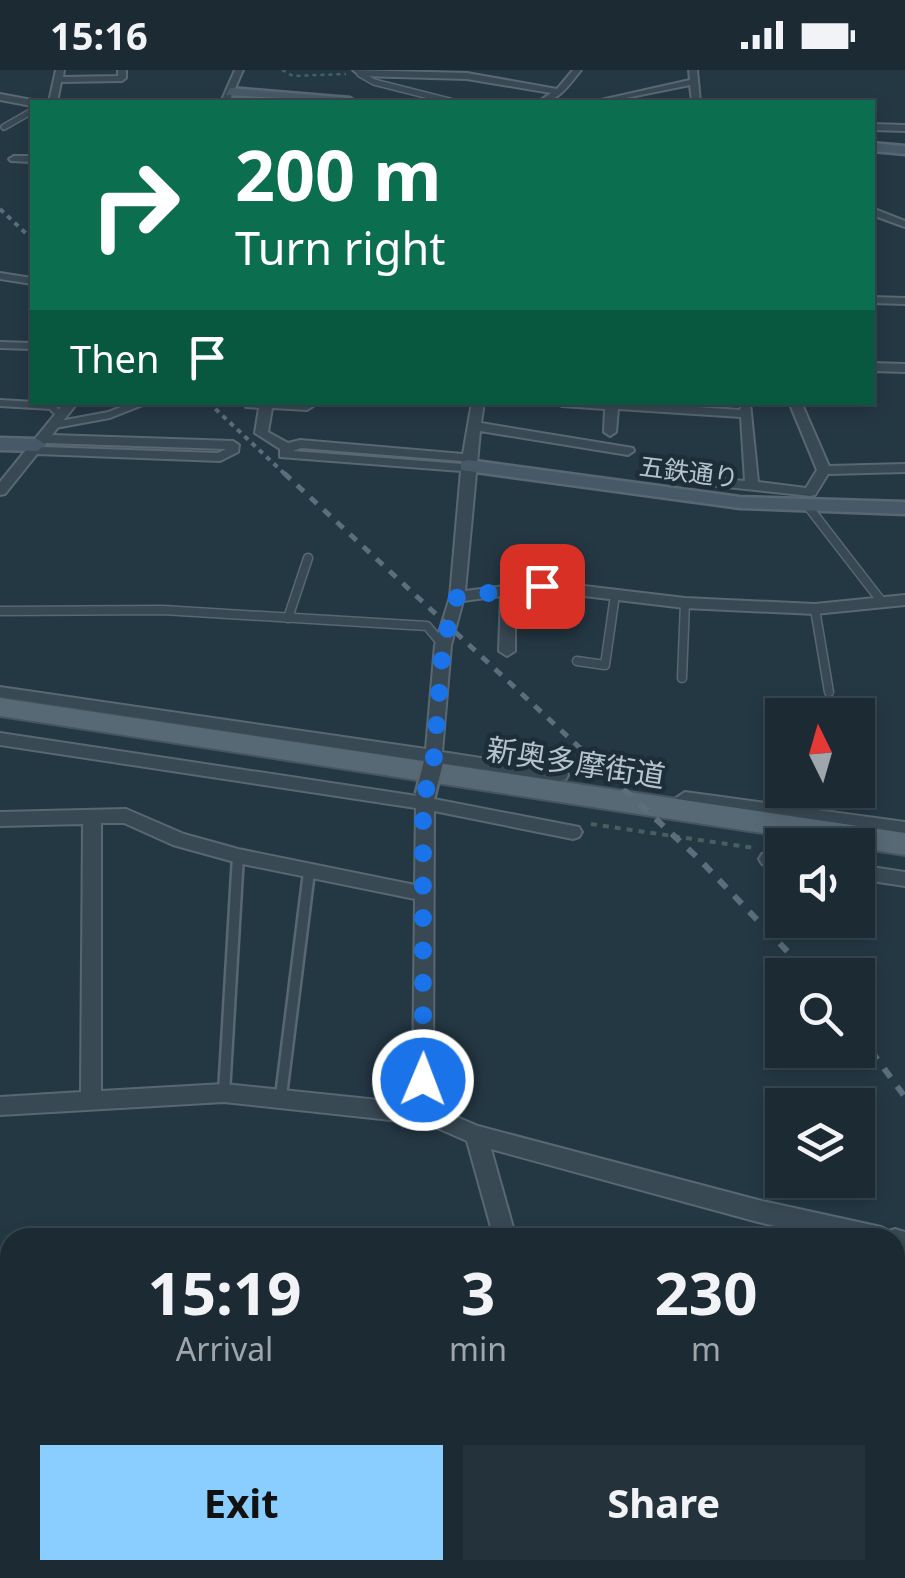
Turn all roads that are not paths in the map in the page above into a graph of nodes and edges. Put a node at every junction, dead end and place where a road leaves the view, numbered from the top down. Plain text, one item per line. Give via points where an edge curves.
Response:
1 (122, 70) edge
2 (239, 70) edge
3 (577, 70) edge
4 (694, 70) edge
5 (358, 72) edge
6 (60, 75) edge
7 (694, 82) junction
8 (557, 96) edge
9 (0, 97) edge
10 (228, 97) edge
11 (624, 99) edge
12 (54, 100) edge
13 (301, 100) edge
14 (447, 100) edge
15 (696, 100) edge
16 (30, 103) edge
17 (30, 112) edge
18 (4, 127) dead end
19 (875, 127) edge
20 (905, 128) edge
21 (875, 147) edge
22 (905, 150) edge
23 (14, 159) dead end
24 (30, 159) edge
25 (875, 213) edge
26 (875, 222) edge
27 (904, 224) edge
28 (0, 276) edge
29 (30, 280) edge
30 (875, 300) edge
31 (905, 301) edge
32 (0, 344) edge
33 (30, 346) edge
34 (875, 368) edge
35 (905, 368) edge
36 (0, 403) edge
37 (134, 405) edge
38 (266, 405) joint
39 (478, 405) edge
40 (612, 405) edge
41 (646, 405) edge
42 (796, 405) edge
43 (307, 406) dead end
44 (679, 406) edge
45 (746, 408) edge
46 (54, 412) edge
47 (474, 426) junction
48 (610, 432) dead end
49 (0, 444) edge
50 (37, 445) junction
51 (628, 451) dead end
52 (468, 464) junction
53 (905, 468) edge
54 (824, 470) junction
55 (699, 480) dead end
56 (752, 486) junction
57 (0, 491) edge
58 (810, 508) junction
59 (905, 508) edge
60 (308, 558) dead end
61 (508, 591) junction
62 (615, 595) junction
63 (457, 597) junction
64 (905, 600) edge
65 (882, 602) junction
66 (685, 603) junction
67 (0, 610) edge
68 (814, 610) junction
69 (288, 618) junction
70 (443, 645) junction
71 (507, 651) dead end
72 (577, 661) dead end
73 (682, 678) dead end
74 (0, 692) edge
75 (828, 692) dead end
76 (0, 707) edge
77 (0, 722) edge
78 (0, 740) edge
79 (434, 761) junction
80 (560, 775) dead end
81 (685, 798) dead end
82 (424, 799) junction
83 (92, 816) junction
84 (0, 820) edge
85 (579, 828) road end
86 (905, 829) edge
87 (765, 840) edge
88 (905, 844) edge
89 (238, 856) junction
90 (875, 857) edge
91 (905, 862) edge
92 (309, 872) junction
93 (875, 874) edge
94 (905, 878) edge
95 (426, 894) junction
96 (224, 1093) junction
97 (282, 1096) junction
98 (90, 1102) junction
99 (0, 1106) edge
100 (429, 1116) junction
101 (476, 1134) junction
102 (503, 1228) edge
103 (838, 1228) edge

1 - 6 street via 122,78
2 - 10 street
3 - 8 street
4 - 7 street
5 - 8 street via 466,76
5 - 14 lane
6 - 12 street
7 - 11 street
7 - 15 street
9 - 16 street
10 - 13 street
17 - 18 lane
19 - 20 street
21 - 22 street
23 - 24 street
25 - 27 street
26 - 27 street
28 - 29 street
30 - 31 lane
32 - 33 lane
34 - 35 street
36 - 46 lane
37 - 46 lane via 109,414
38 - 43 street
38 - 52 street via 261,433 286,448 337,446
39 - 47 street
40 - 48 street
41 - 44 street
42 - 54 street
44 - 45 street
45 - 56 street
46 - 50 street
47 - 51 street
47 - 52 street
49 - 50 street
50 - 50 street via 233,446 220,457
50 - 57 street
52 - 58 street, 五鉄通り via 646,492
52 - 63 street
53 - 54 street
54 - 56 street via 810,492
55 - 56 street
58 - 59 street, 五鉄通り
58 - 65 lane
60 - 69 lane
61 - 62 street via 542,586
61 - 63 street
61 - 71 street
62 - 66 street
62 - 72 lane via 606,665
63 - 70 street
64 - 65 street
65 - 68 street
66 - 68 street
66 - 73 lane
67 - 69 lane
68 - 75 lane
69 - 70 lane via 427,626
70 - 79 street
74 - 79 street
76 - 88 main road, 新奥多摩街道
77 - 87 main road, 新奥多摩街道
78 - 82 street
79 - 80 street
79 - 82 street, bridge
81 - 86 street
82 - 85 street
82 - 95 street
83 - 84 street
83 - 89 street via 126,816
83 - 98 street
89 - 92 street
89 - 96 lane
90 - 91 main road
92 - 95 street
92 - 97 lane
93 - 94 street
95 - 100 street via 423,1080
96 - 97 street
96 - 98 street
97 - 100 street
98 - 99 street
100 - 101 street
101 - 102 street
101 - 103 street

